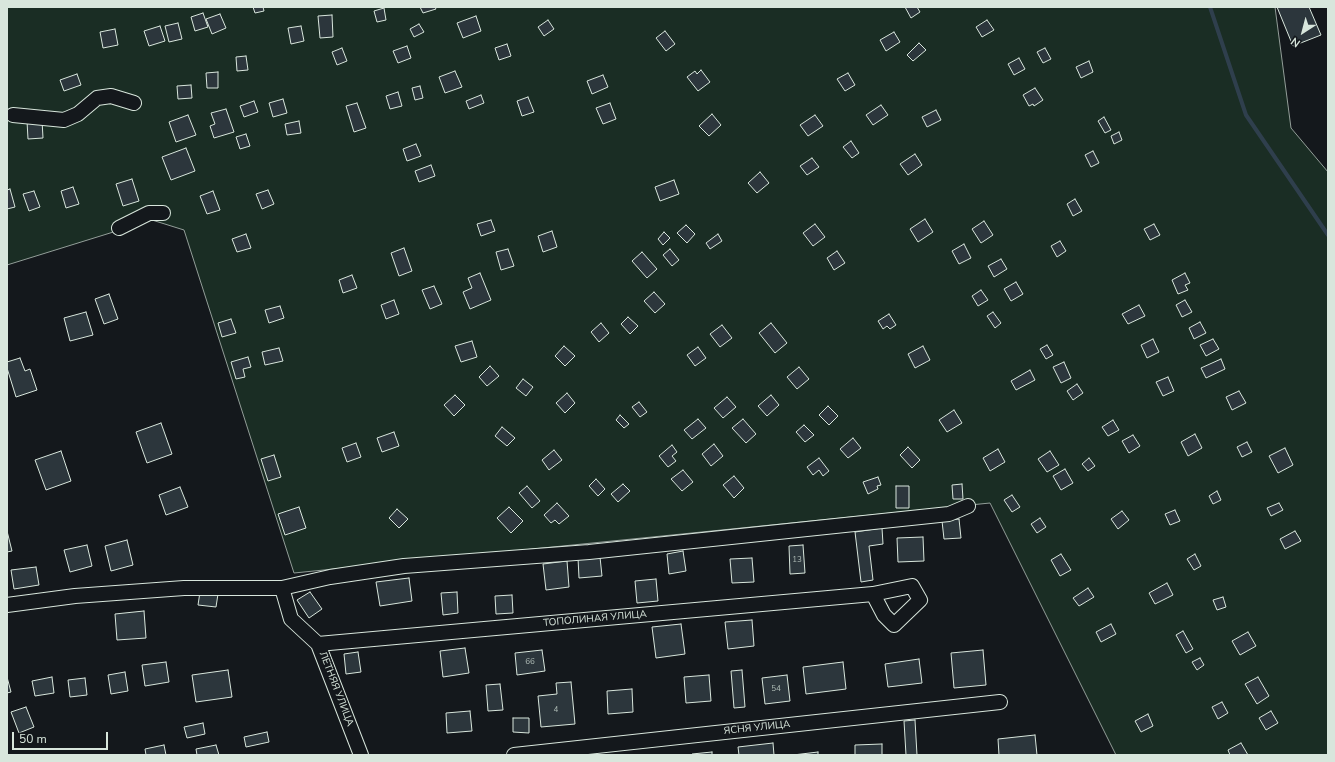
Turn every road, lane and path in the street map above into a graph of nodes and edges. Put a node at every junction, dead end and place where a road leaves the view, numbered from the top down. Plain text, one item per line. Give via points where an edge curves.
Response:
1 (134, 104) dead end
2 (14, 114) dead end
3 (163, 213) dead end
4 (119, 228) dead end
5 (968, 506) dead end
6 (282, 588) junction
7 (873, 594) dead end
8 (7, 605) edge
9 (318, 644) junction
10 (1000, 702) dead end
11 (361, 755) edge
12 (514, 755) edge

1 - 2 street via 111,96 97,98 78,114 64,120
3 - 4 street via 149,213
5 - 6 street via 949,514 589,552 404,566 330,577
6 - 8 street via 184,588 75,596
6 - 9 street, ЛЕТНЯЯ УЛИЦА via 291,619
7 - 9 street, ТОПОЛИНАЯ УЛИЦА
9 - 11 street, ЛЕТНЯЯ УЛИЦА
10 - 12 street, ЯСНЯ УЛИЦА

